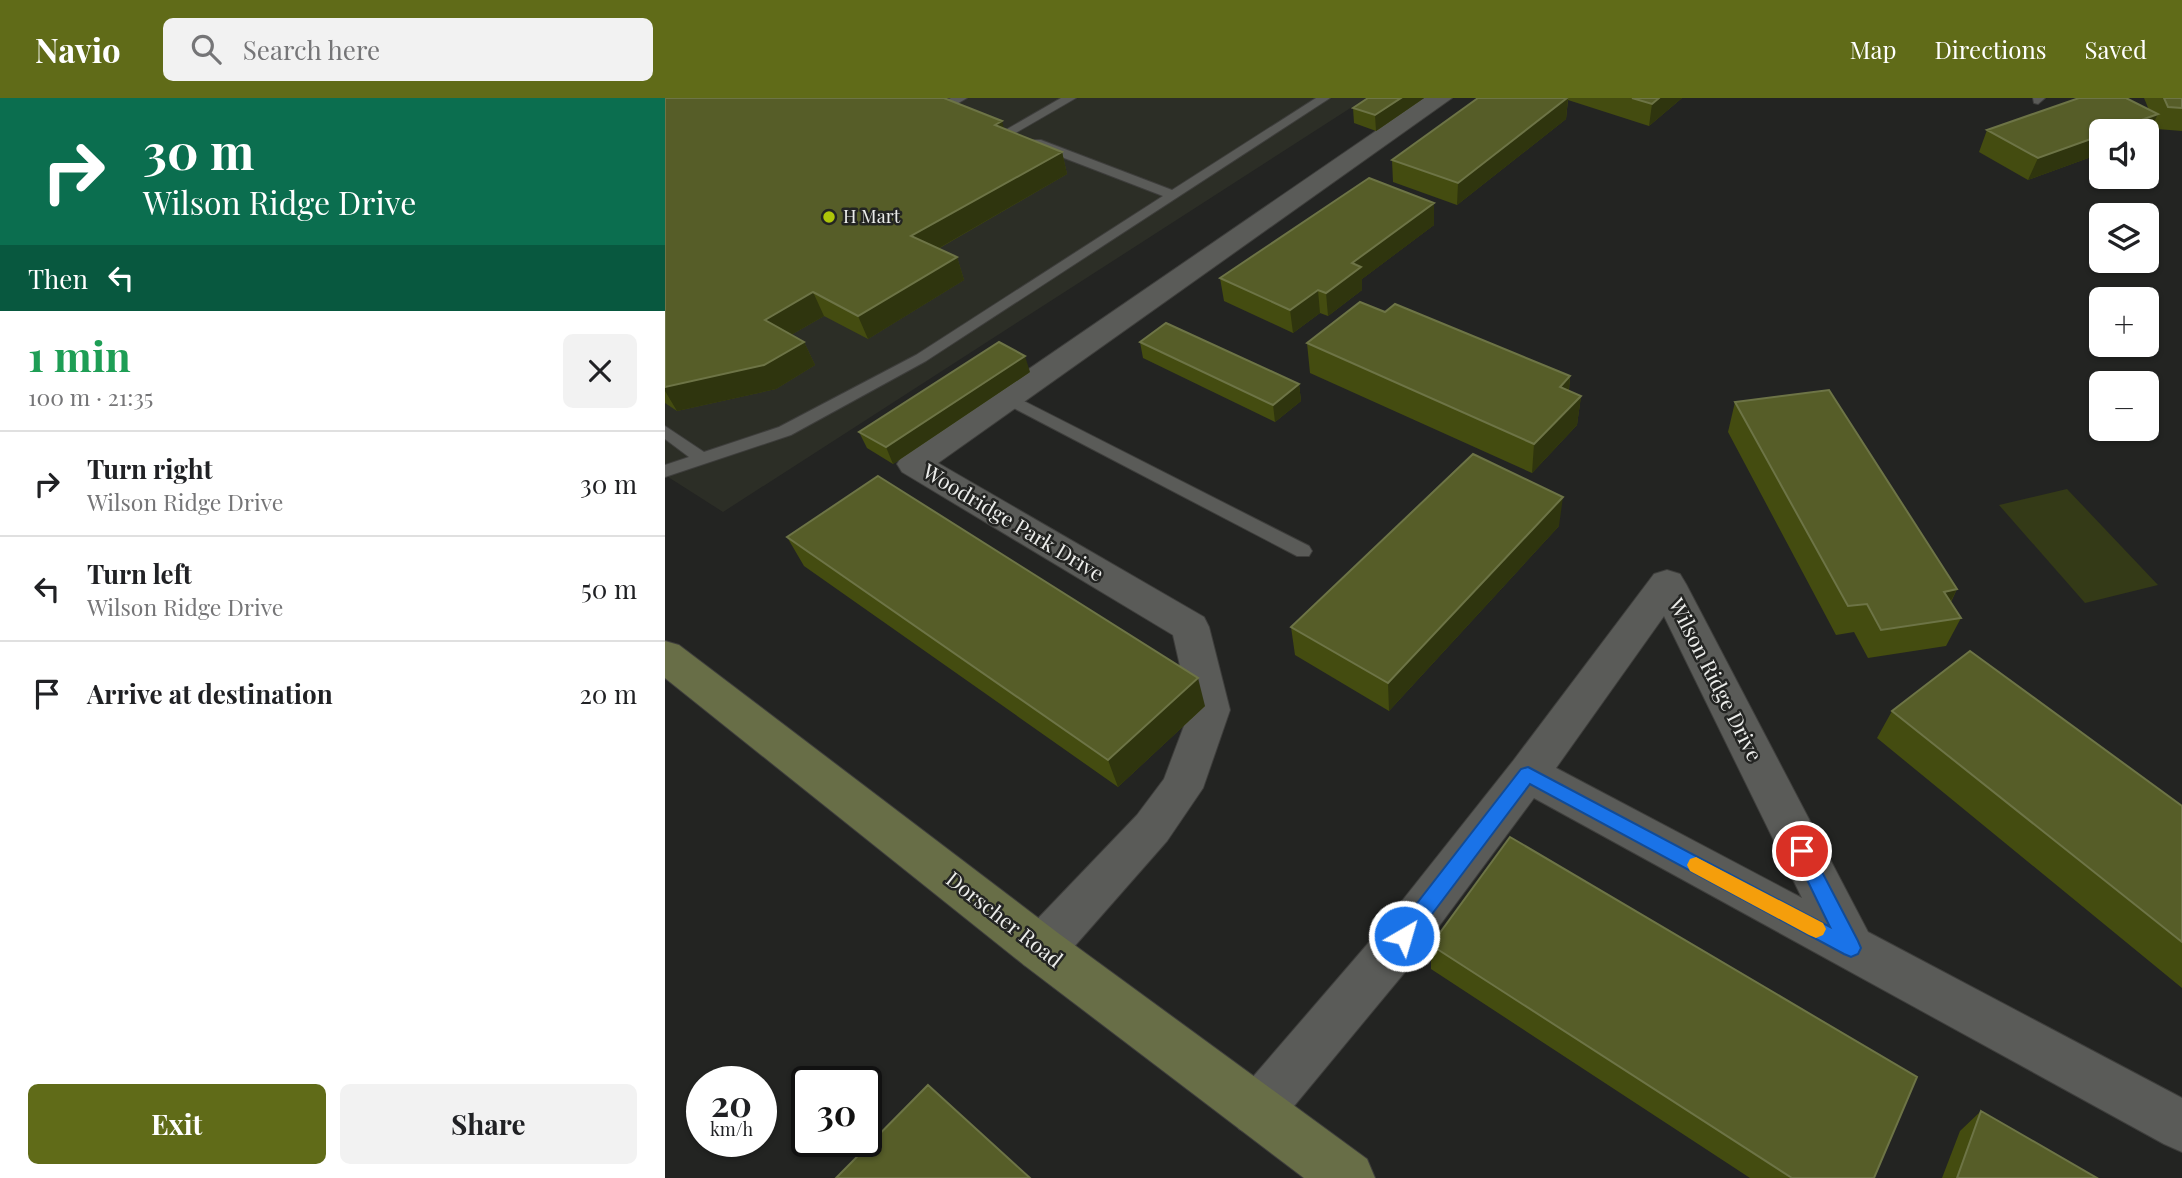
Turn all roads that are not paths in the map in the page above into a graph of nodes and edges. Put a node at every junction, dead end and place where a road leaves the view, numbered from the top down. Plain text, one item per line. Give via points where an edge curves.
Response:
1 (1070, 98) edge
2 (1324, 98) edge
3 (1440, 98) edge
4 (1173, 195) junction
5 (1008, 398) junction
6 (665, 431) edge
7 (702, 459) junction
8 (665, 471) edge
9 (1303, 551) dead end
10 (665, 656) edge
11 (1528, 774) junction
12 (1851, 948) junction
13 (1041, 949) junction
14 (1257, 1111) junction
15 (2182, 1126) edge
16 (1348, 1178) edge

1 - 4 lane via 1002,129
2 - 4 lane
3 - 5 street, Woodridge Park Drive
4 - 7 lane via 922,358 785,431
5 - 9 lane
5 - 13 street, Woodridge Park Drive via 914,464 1190,627 1210,709 1182,788 1152,828
6 - 7 lane
7 - 8 lane
10 - 13 street, Dorscher Road
11 - 12 street
11 - 12 street, Wilson Ridge Drive via 1667,584
11 - 14 street, Wilson Ridge Drive via 1388,956
12 - 15 street
13 - 14 street, Dorscher Road
14 - 16 street, Dorscher Road

